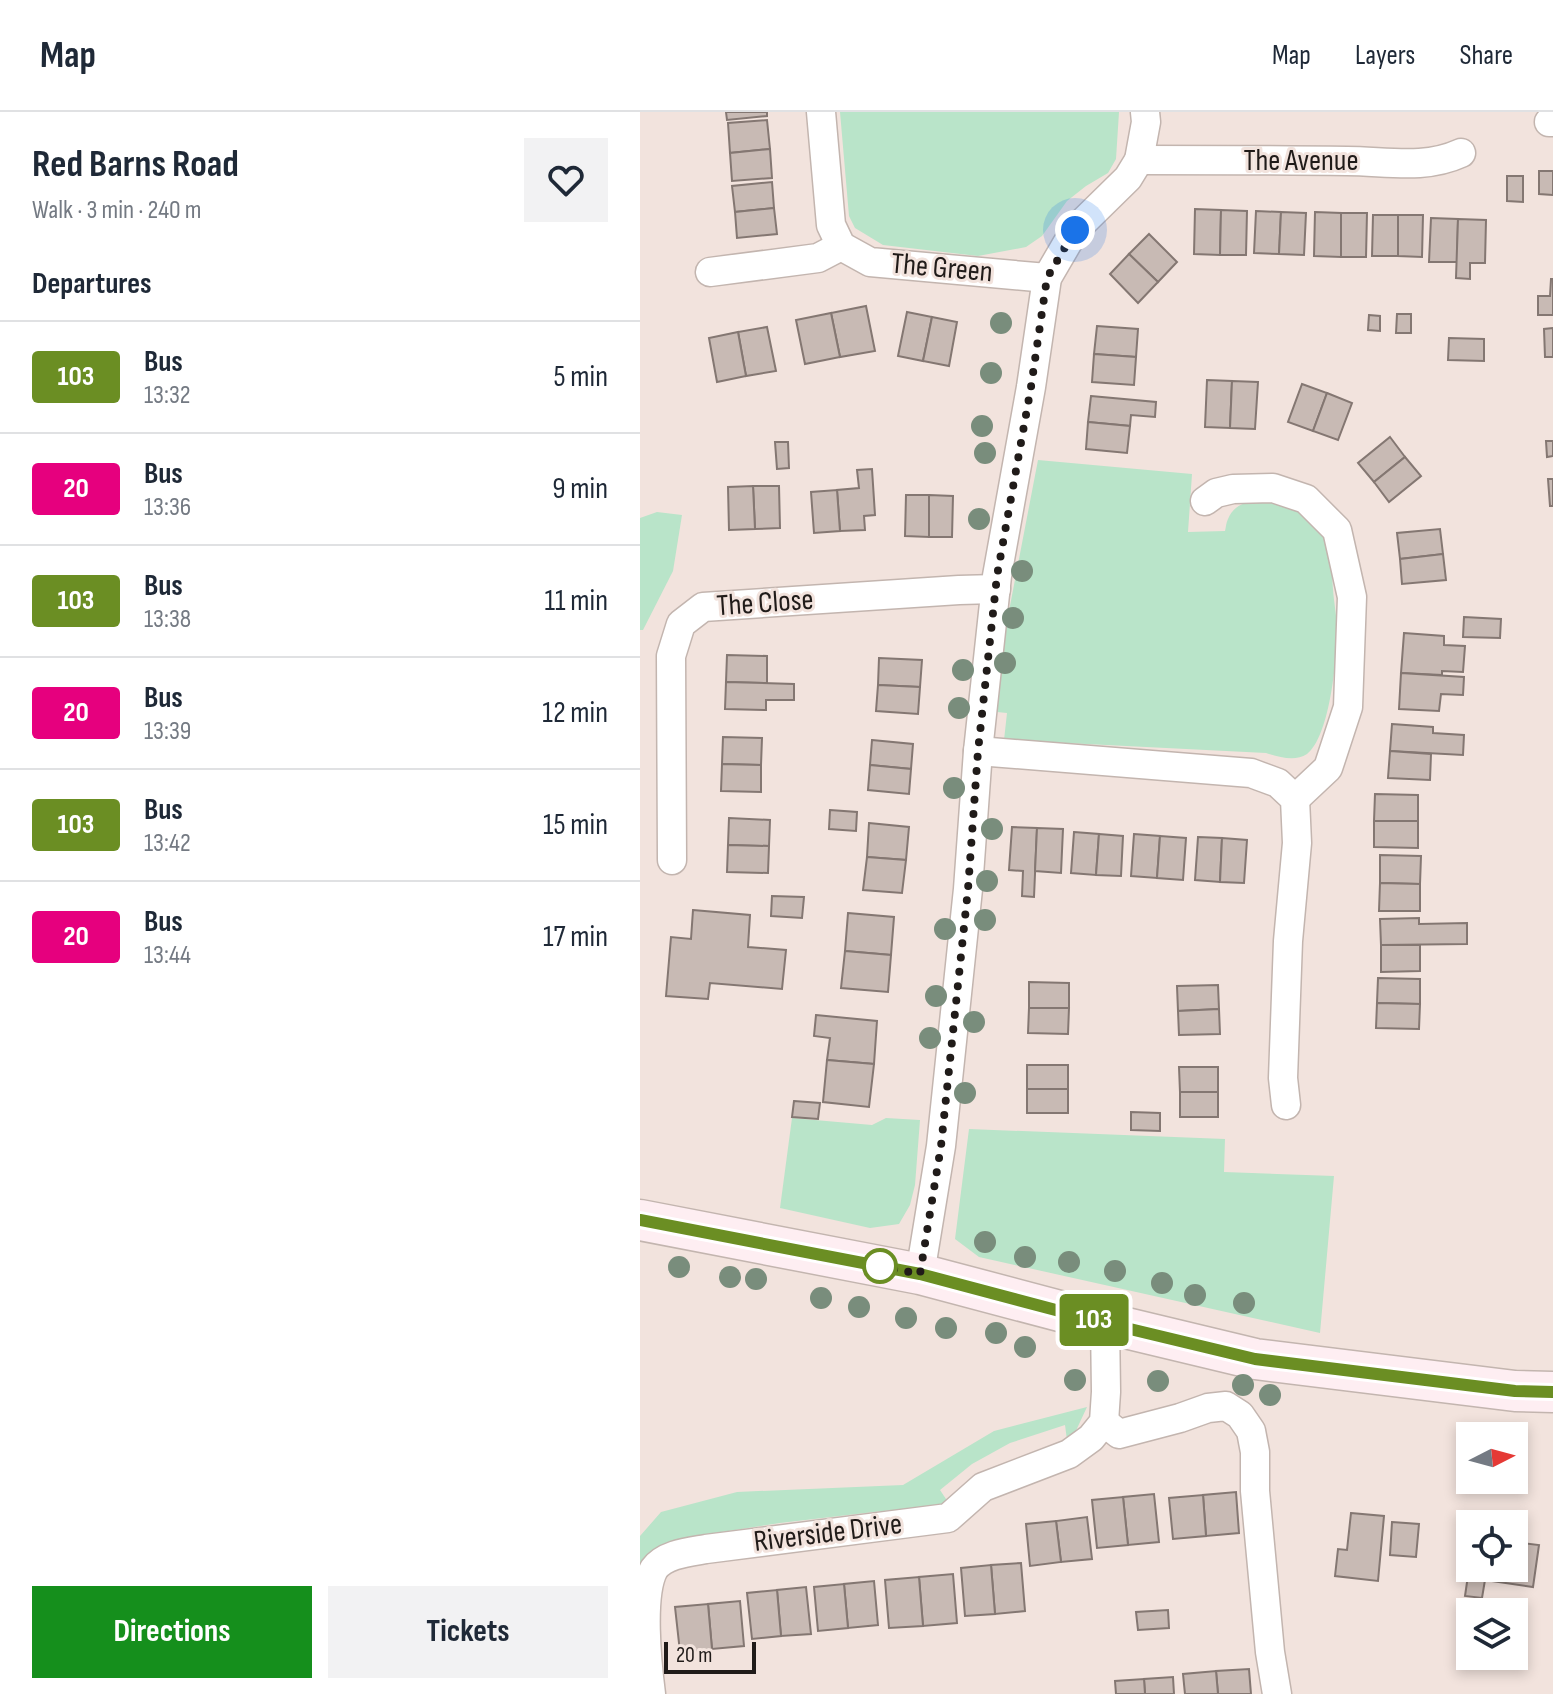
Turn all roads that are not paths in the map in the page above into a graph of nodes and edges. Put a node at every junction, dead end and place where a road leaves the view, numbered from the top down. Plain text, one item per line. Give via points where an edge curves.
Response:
1 (821, 112) edge
2 (1145, 112) edge
3 (1461, 153) dead end
4 (1139, 160) junction
5 (841, 246) junction
6 (710, 272) dead end
7 (1047, 278) junction
8 (1205, 501) dead end
9 (996, 589) junction
10 (978, 751) junction
11 (1295, 799) junction
12 (672, 860) dead end
13 (1286, 1105) dead end
14 (640, 1220) edge
15 (920, 1274) junction
16 (1105, 1323) junction
17 (1553, 1392) edge
18 (1104, 1422) junction
19 (651, 1694) edge
20 (1277, 1694) edge

1 - 5 street via 831,225
2 - 4 street
3 - 4 street, The Avenue via 1424,164
4 - 7 street via 1128,178 1075,230
5 - 6 street via 818,258
5 - 7 street, The Green via 870,262
7 - 9 street
8 - 11 street via 1233,489 1273,488 1306,499 1337,530 1352,597 1348,707 1328,768
9 - 10 street
9 - 12 street, The Close via 703,607 681,624 671,656
10 - 11 street via 1251,773 1278,783
10 - 15 street via 941,1146
11 - 13 street
14 - 15 street
15 - 16 street
16 - 17 street via 1255,1359
16 - 18 street
18 - 19 street, Riverside Drive via 1069,1454 983,1487 948,1518 670,1557 655,1567 647,1584 644,1613
18 - 20 street via 1119,1434 1226,1406 1251,1431

